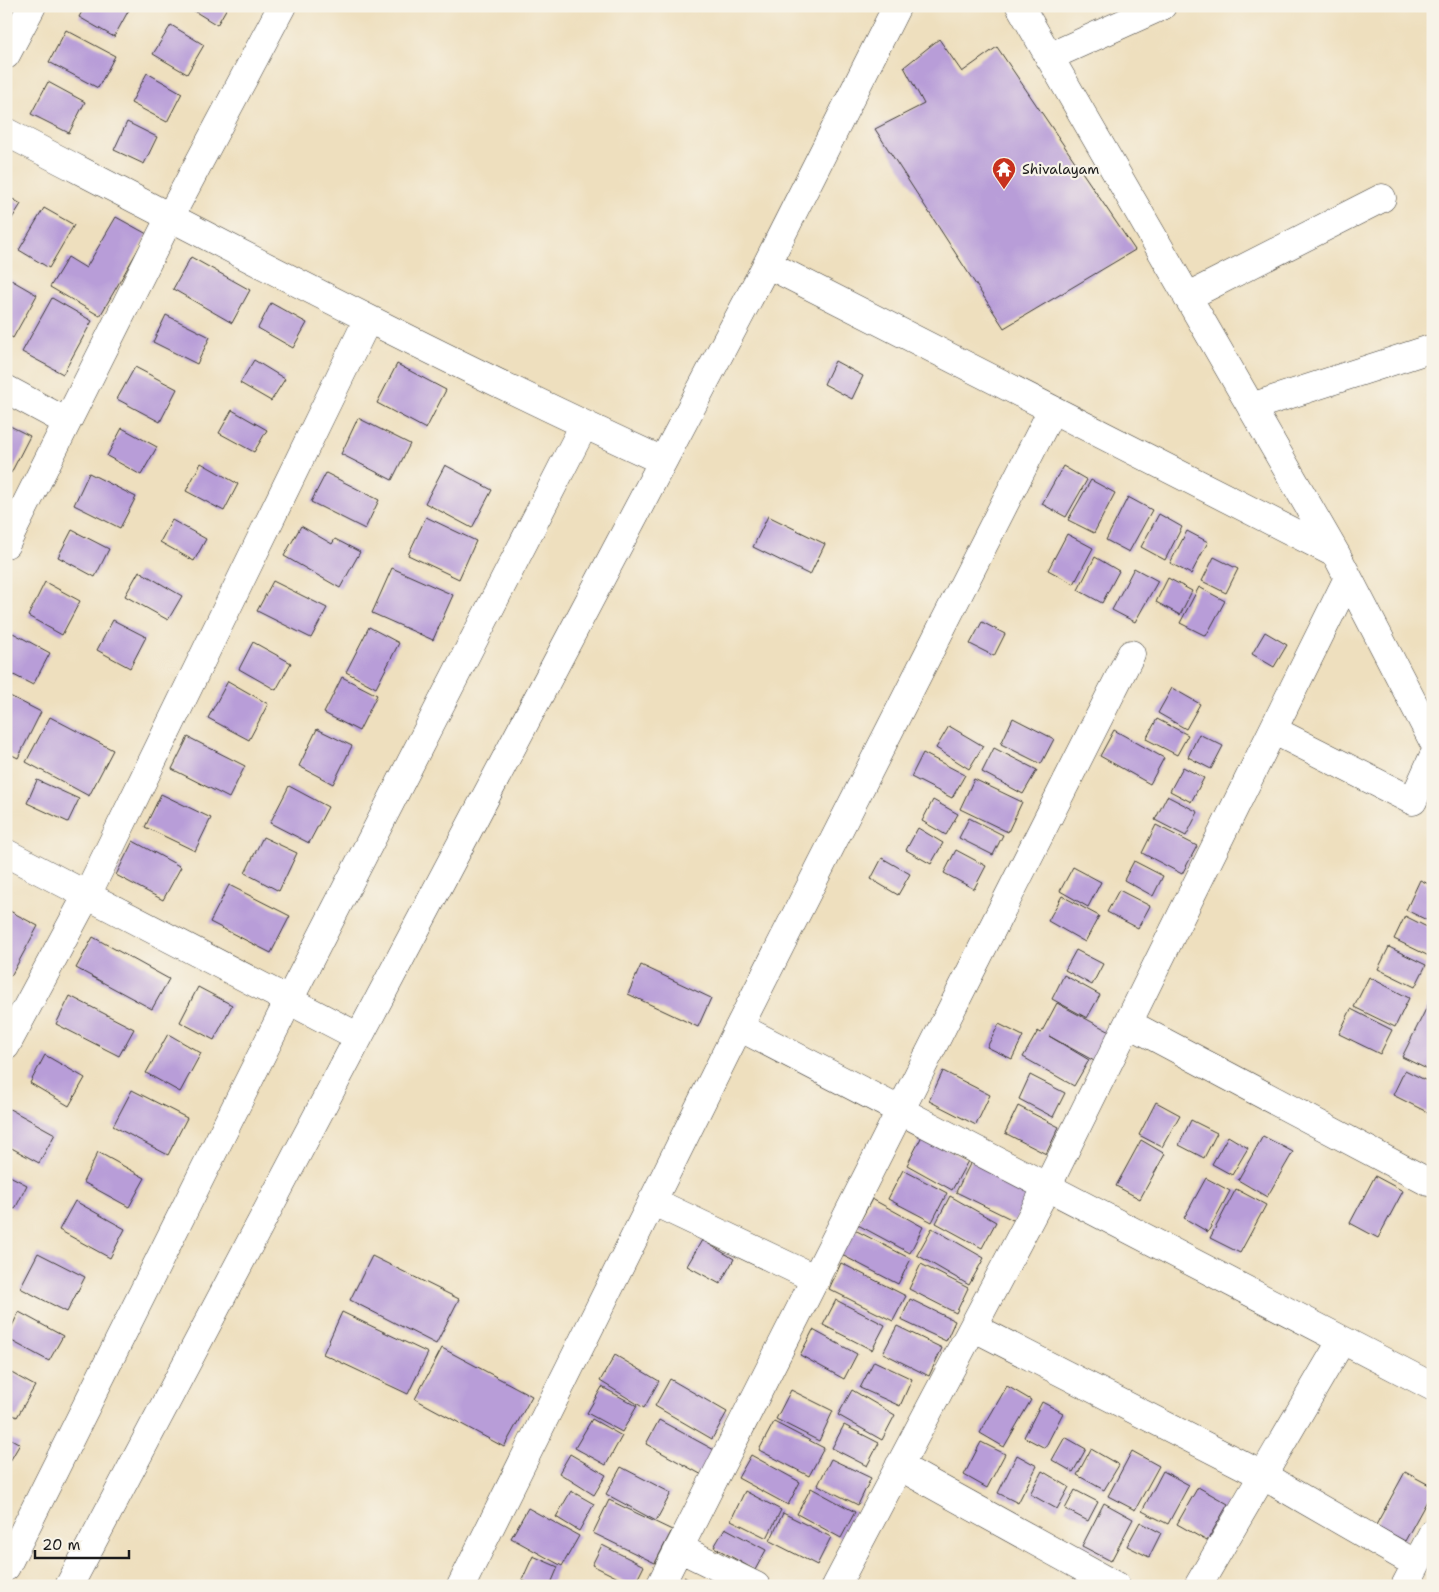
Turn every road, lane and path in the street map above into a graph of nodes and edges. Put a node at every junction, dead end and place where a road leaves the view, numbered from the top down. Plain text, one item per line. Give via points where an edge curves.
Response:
1 (32, 6) edge
2 (282, 6) edge
3 (897, 6) edge
4 (1020, 6) edge
5 (1162, 6) edge
6 (6, 55) edge
7 (1049, 57) junction
8 (6, 132) edge
9 (1382, 198) dead end
10 (170, 217) junction
11 (767, 264) junction
12 (1187, 297) junction
13 (368, 319) junction
14 (1433, 348) edge
15 (6, 389) edge
16 (1250, 407) junction
17 (1052, 410) junction
18 (67, 422) junction
19 (584, 425) junction
20 (663, 461) junction
21 (6, 544) edge
22 (1342, 566) junction
23 (1130, 654) dead end
24 (1273, 730) junction
25 (1433, 741) edge
26 (1433, 758) edge
27 (6, 853) edge
28 (87, 895) junction
29 (289, 1000) junction
30 (1128, 1023) junction
31 (739, 1027) junction
32 (359, 1037) junction
33 (6, 1046) edge
34 (901, 1111) junction
35 (1428, 1182) dead end
36 (1047, 1187) junction
37 (652, 1201) junction
38 (816, 1279) junction
39 (973, 1327) junction
40 (1342, 1340) junction
41 (1433, 1387) edge
42 (900, 1466) junction
43 (1262, 1475) junction
44 (1433, 1532) edge
45 (679, 1548) junction
46 (6, 1567) edge
47 (1411, 1575) edge
48 (69, 1586) edge
49 (461, 1586) edge
50 (660, 1586) edge
51 (756, 1586) edge
52 (836, 1586) edge
53 (1116, 1586) edge
54 (1198, 1586) edge

1 - 6 street
2 - 10 street
3 - 11 street
4 - 7 street
5 - 7 street
7 - 12 street
8 - 10 street
9 - 12 street
10 - 13 street
10 - 18 street
11 - 17 street
11 - 20 street
12 - 16 street
13 - 19 street
13 - 28 street
14 - 16 street
15 - 18 street
16 - 22 street
17 - 22 street
17 - 31 street
18 - 21 street
19 - 20 street
19 - 29 street
20 - 32 street
22 - 24 street
22 - 25 street
23 - 34 street
24 - 26 street via 1413,801
24 - 30 street
27 - 28 street
28 - 29 street
28 - 33 street
29 - 32 street
29 - 46 street
30 - 35 street
30 - 36 street
31 - 34 street
31 - 37 street
32 - 48 street
34 - 36 street
34 - 38 street
36 - 39 street
36 - 40 street
37 - 38 street
37 - 49 street
38 - 45 street
39 - 42 street
39 - 43 street
40 - 41 street
40 - 43 street
42 - 52 street
42 - 53 street
43 - 47 street
43 - 54 street
44 - 47 street
45 - 50 street
45 - 51 street

